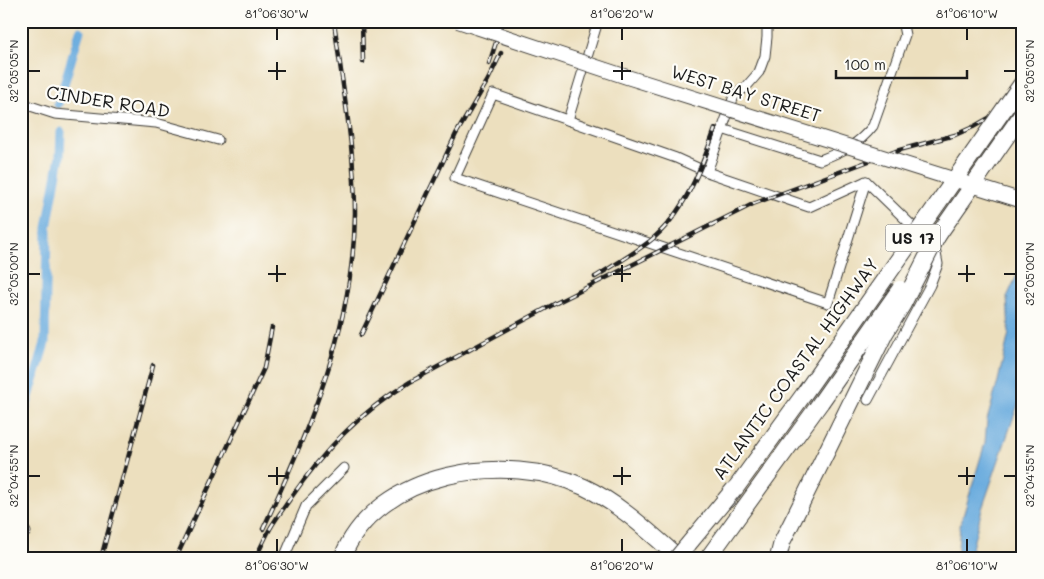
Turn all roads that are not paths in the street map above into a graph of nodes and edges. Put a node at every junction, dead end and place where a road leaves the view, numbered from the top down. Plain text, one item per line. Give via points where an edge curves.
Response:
1 (458, 21) edge
2 (598, 21) edge
3 (767, 21) edge
4 (902, 21) edge
5 (1023, 82) edge
6 (21, 103) edge
7 (1023, 113) edge
8 (568, 120) junction
9 (722, 130) junction
10 (218, 140) dead end
11 (707, 172) junction
12 (866, 181) junction
13 (1023, 201) edge
14 (939, 233) junction
15 (868, 400) dead end
16 (344, 468) dead end
17 (734, 489) junction
18 (284, 558) edge
19 (342, 558) edge
20 (678, 558) edge
21 (688, 558) edge
22 (708, 558) edge
23 (778, 558) edge

1 - 13 main road, WEST BAY STREET, bridge
2 - 8 street
3 - 9 street via 765,56 759,72 734,96
4 - 9 street via 905,35 873,126 854,144 820,160
5 - 17 highway, ATLANTIC COASTAL HIGHWAY / US 17, bridge
6 - 10 street, CINDER ROAD via 55,114 156,123
7 - 14 highway, US 17, bridge
8 - 11 street
8 - 12 street via 493,94 455,178 828,303
9 - 11 street
11 - 12 street via 809,207
12 - 15 street via 935,248 938,264
14 - 22 highway, US 17, bridge
14 - 23 highway, bridge via 782,542
16 - 18 street via 306,506
17 - 20 highway, bridge
17 - 21 highway, ATLANTIC COASTAL HIGHWAY / US 17, bridge
19 - 20 highway via 359,528 391,500 429,482 476,470 543,474 583,487 623,510

